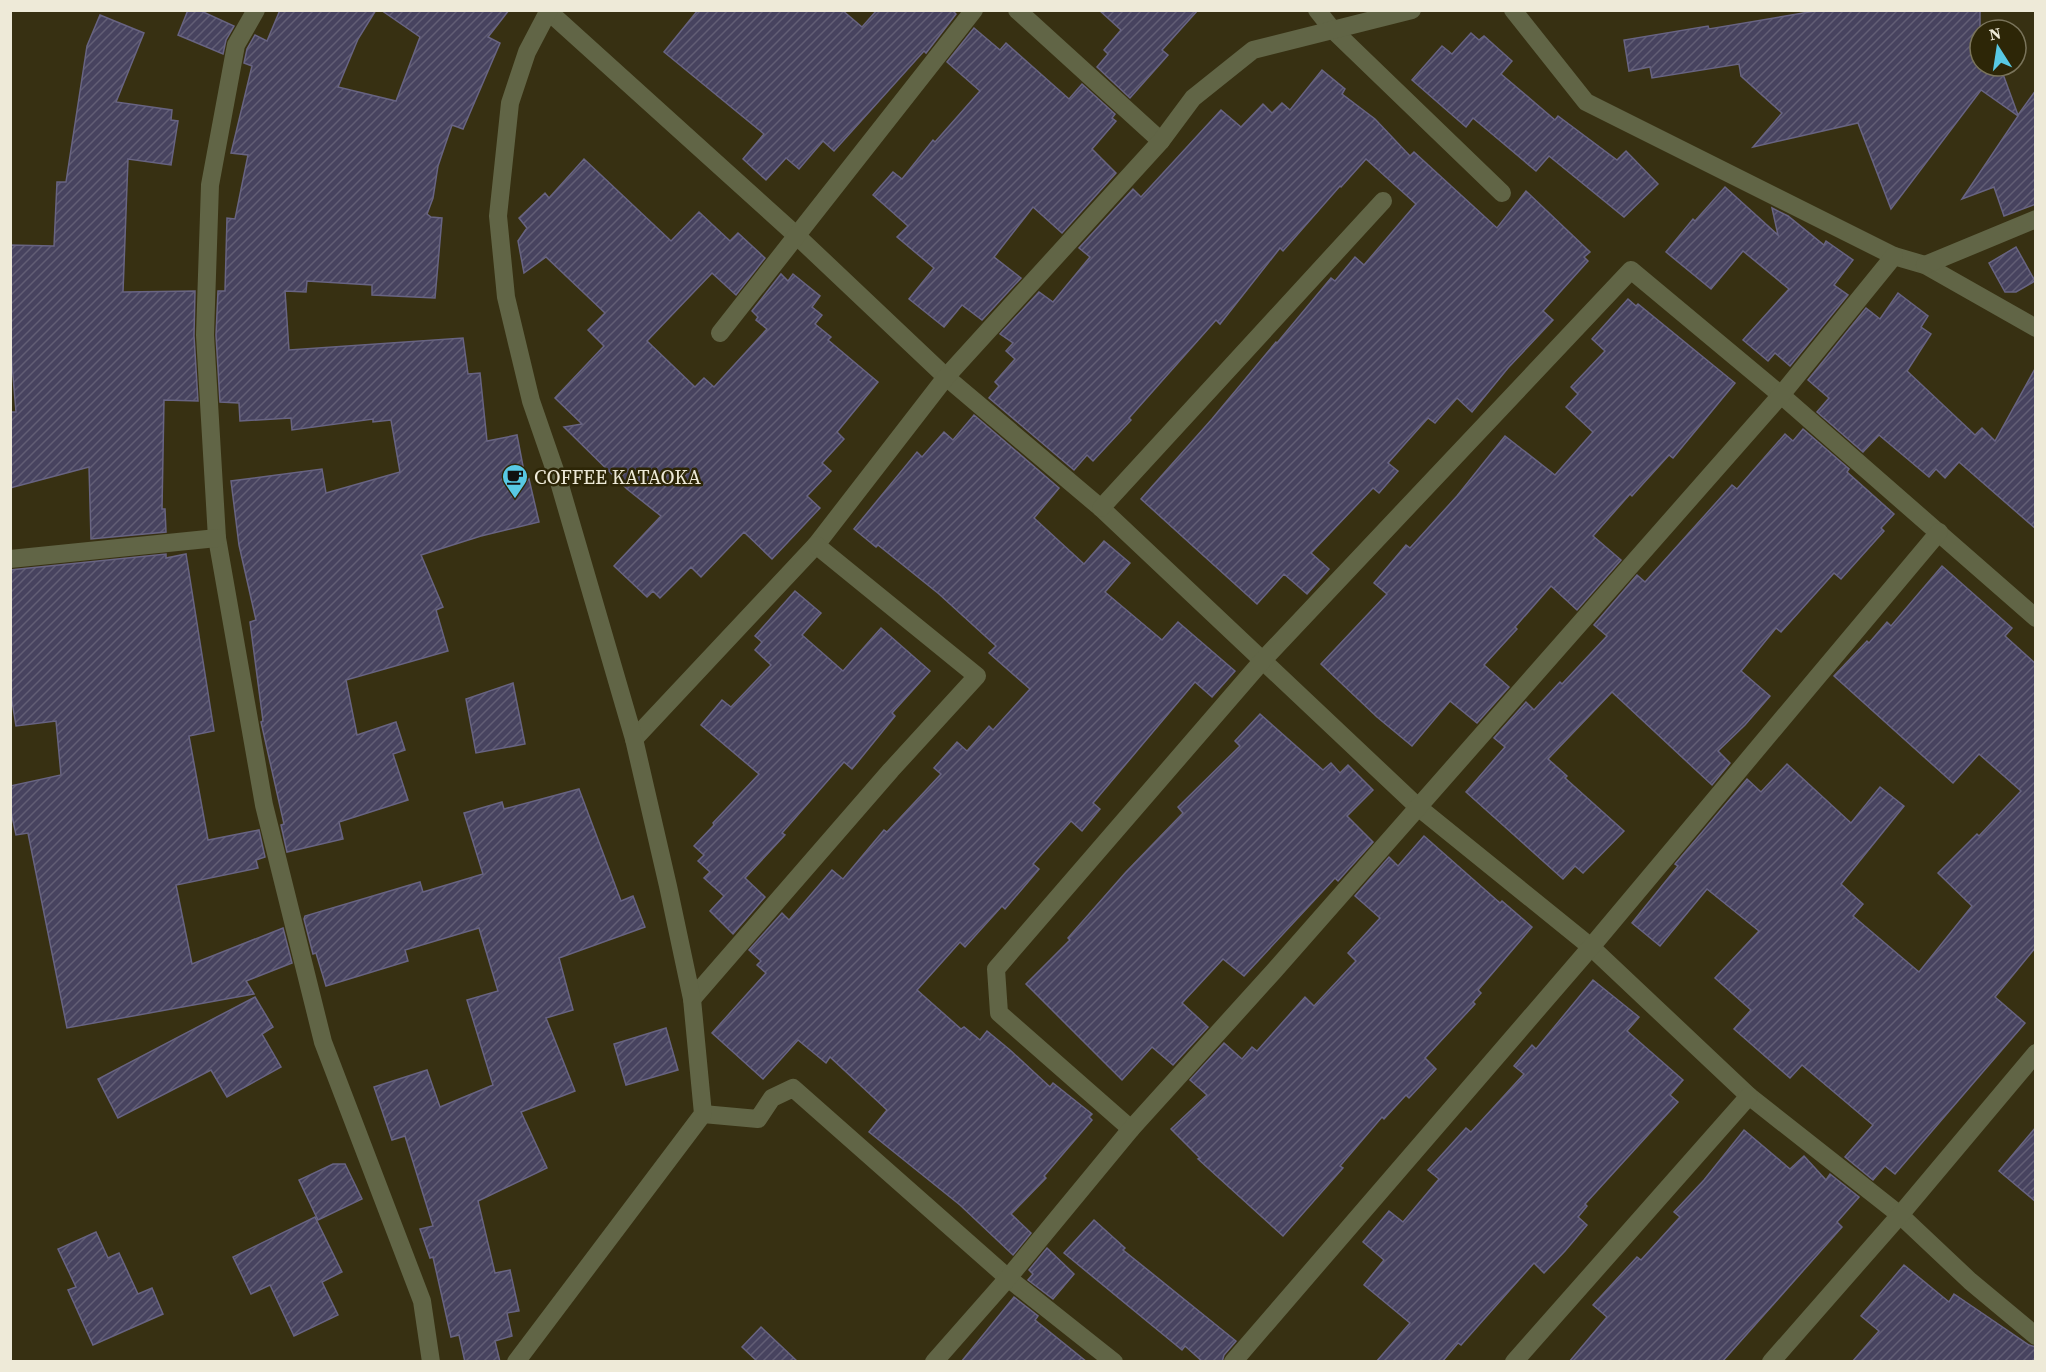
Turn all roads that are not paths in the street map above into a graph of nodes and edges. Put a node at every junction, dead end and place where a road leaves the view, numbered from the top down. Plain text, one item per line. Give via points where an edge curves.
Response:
1 (256, 10) edge
2 (974, 10) edge
3 (1017, 10) edge
4 (1317, 10) edge
5 (1412, 10) edge
6 (1513, 10) edge
7 (548, 11) edge
8 (1332, 29) junction
9 (1161, 141) junction
10 (1502, 193) dead end
11 (1383, 201) dead end
12 (2036, 219) edge
13 (797, 236) junction
14 (1894, 256) junction
15 (1925, 266) junction
16 (2036, 328) edge
17 (720, 333) dead end
18 (946, 377) junction
19 (1781, 395) junction
20 (1101, 508) junction
21 (1939, 532) junction
22 (217, 538) junction
23 (816, 545) junction
24 (10, 559) edge
25 (2036, 618) edge
26 (1263, 660) junction
27 (634, 740) junction
28 (1418, 807) junction
29 (1591, 947) junction
30 (692, 999) junction
31 (2036, 1053) edge
32 (1749, 1096) junction
33 (703, 1114) junction
34 (1131, 1129) junction
35 (1900, 1215) junction
36 (1008, 1278) junction
37 (2036, 1336) edge
38 (431, 1362) edge
39 (516, 1362) edge
40 (934, 1362) edge
41 (1114, 1362) edge
42 (1233, 1362) edge
43 (1514, 1362) edge
44 (1771, 1362) edge

1 - 22 street via 236,45 210,184 205,335
2 - 13 street
3 - 9 street
4 - 8 street
5 - 8 street
6 - 14 street via 1586,102
7 - 13 street
7 - 27 street via 510,103 498,216 506,297 531,401 559,482
8 - 9 street via 1253,50 1193,98
8 - 10 street
9 - 18 street
11 - 20 street
12 - 15 street
13 - 17 street
13 - 18 street
14 - 15 street
14 - 19 street
15 - 16 street
18 - 20 street
18 - 23 street
19 - 21 street
19 - 26 street via 1630,270
19 - 28 street
20 - 26 street
21 - 25 street
21 - 29 street
22 - 24 street
22 - 38 street via 264,805 323,1042 422,1301
23 - 27 street
23 - 30 street via 977,676
26 - 28 street
26 - 34 street via 996,969 999,1013
27 - 30 street
28 - 29 street
28 - 34 street
29 - 32 street
29 - 42 street
30 - 33 street
31 - 35 street
32 - 35 street
32 - 43 street
33 - 36 street via 758,1119 772,1098 793,1088
33 - 39 street
34 - 36 street
35 - 37 street
35 - 44 street
36 - 40 street
36 - 41 street

